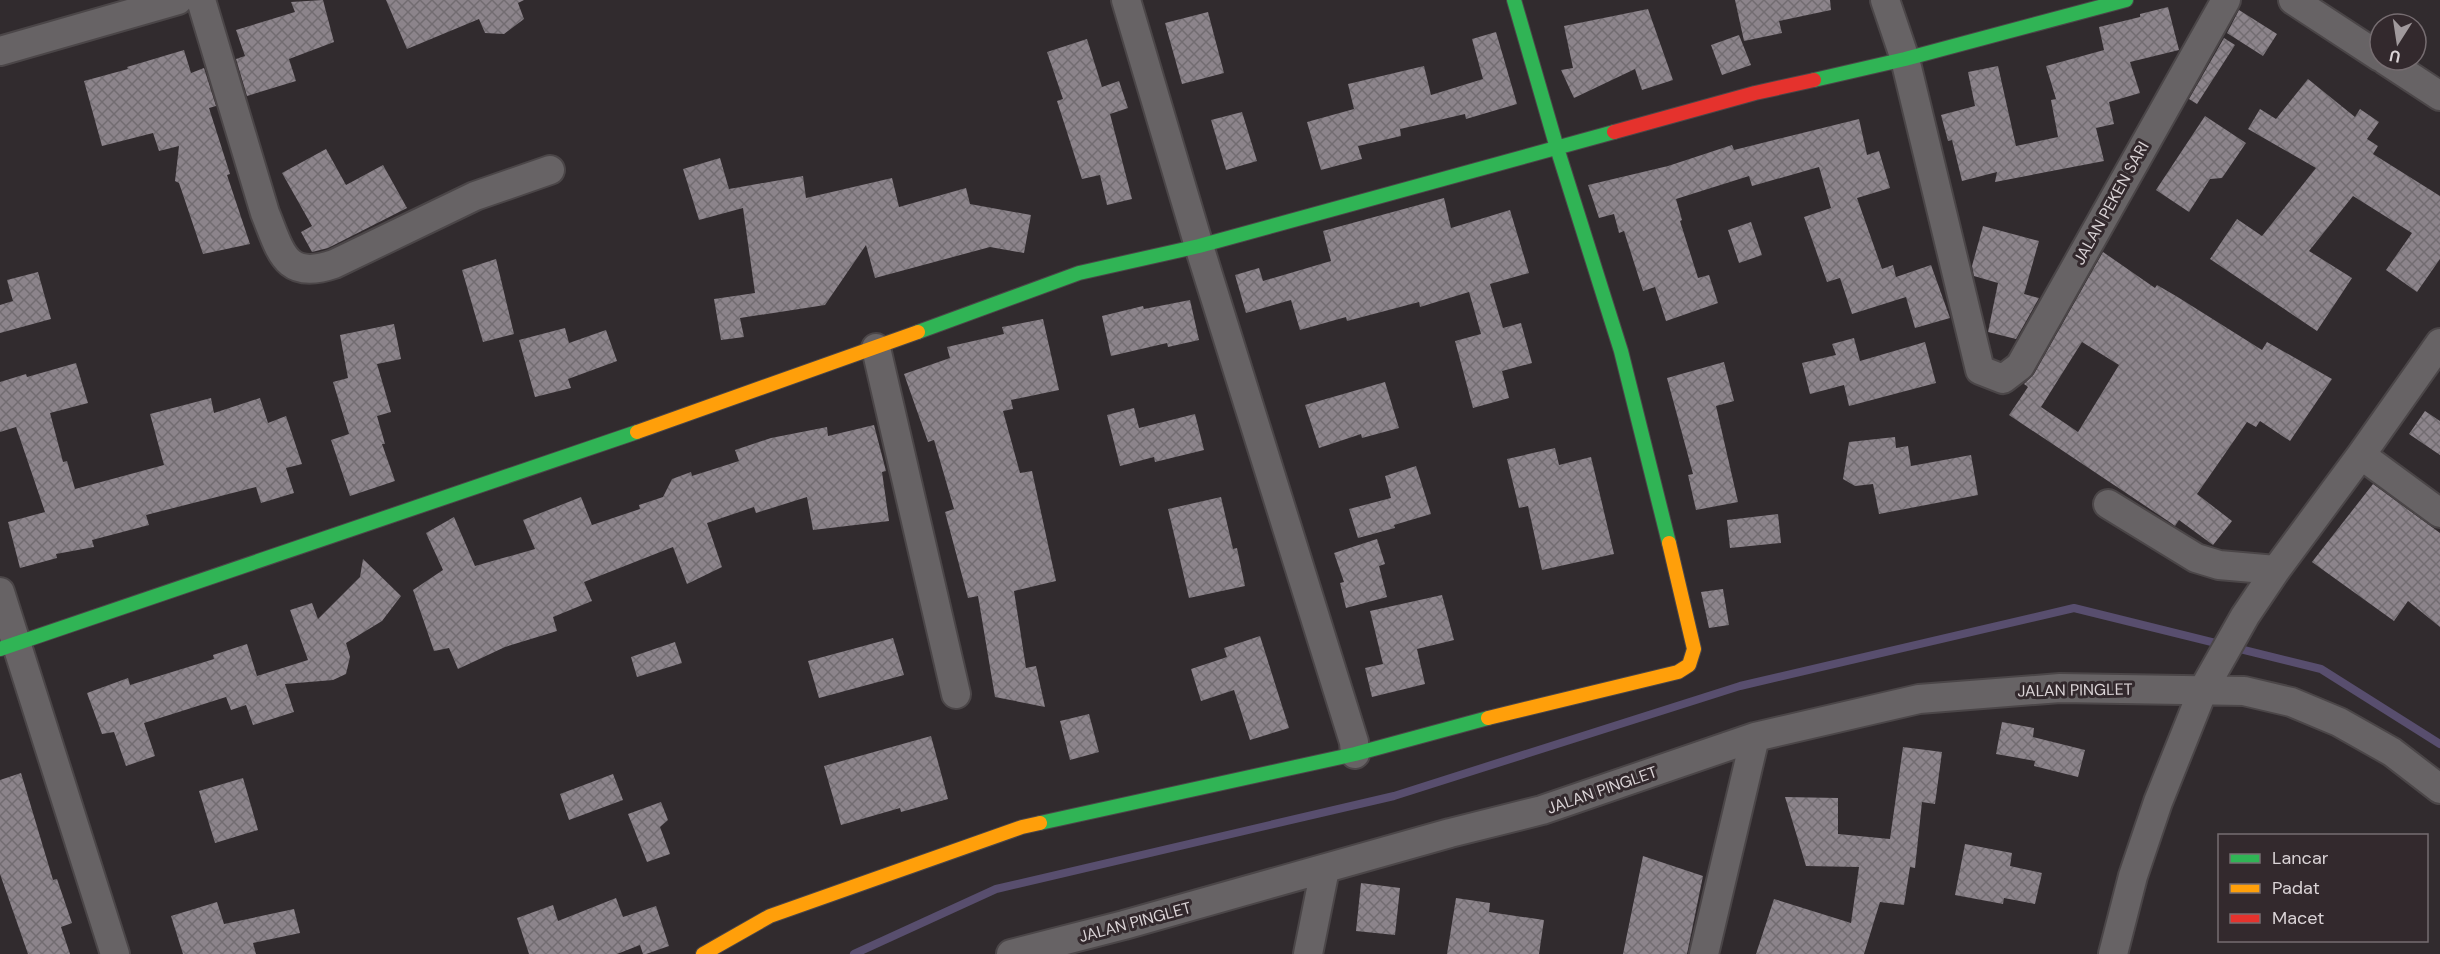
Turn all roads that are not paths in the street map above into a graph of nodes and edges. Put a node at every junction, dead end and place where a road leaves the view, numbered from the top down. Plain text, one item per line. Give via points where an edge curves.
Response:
1 (178, 0) edge
2 (201, 0) edge
3 (1126, 0) edge
4 (1514, 0) edge
5 (1885, 0) edge
6 (2126, 0) edge
7 (2226, 0) edge
8 (2293, 0) edge
9 (2368, 49) edge
10 (0, 51) edge
11 (1905, 58) junction
12 (2403, 72) edge
13 (2440, 96) edge
14 (1557, 148) junction
15 (550, 170) dead end
16 (1199, 246) junction
17 (2440, 343) edge
18 (876, 348) junction
19 (2361, 455) junction
20 (2108, 504) dead end
21 (2440, 513) edge
22 (2276, 570) junction
23 (0, 592) edge
24 (8, 647) edge
25 (2209, 679) junction
26 (956, 694) dead end
27 (1755, 737) junction
28 (1355, 754) junction
29 (2440, 789) edge
30 (1325, 869) junction
31 (115, 954) edge
32 (703, 954) edge
33 (1011, 954) edge
34 (1308, 954) edge
35 (1704, 954) edge
36 (2113, 954) edge

1 - 10 street
2 - 15 street via 265,213 279,246 295,266 316,270 334,264 476,196
3 - 16 street
4 - 14 street
5 - 11 street
6 - 11 street
7 - 11 street, JALAN PEKEN SARI via 2020,366 2003,379 1980,370
8 - 9 street
11 - 14 street via 1755,93
12 - 13 street
14 - 16 street
14 - 28 street via 1622,351 1691,631 1691,660 1678,672
16 - 18 street via 1079,273
16 - 28 street
17 - 19 street
18 - 24 street
18 - 26 street
19 - 21 street
19 - 22 street
20 - 22 street via 2196,558 2219,565
22 - 25 street
23 - 24 street
24 - 31 street
25 - 27 street, JALAN PINGLET via 1919,699
25 - 29 street, JALAN PINGLET via 2291,702 2330,718 2392,752
25 - 36 street via 2151,823
27 - 30 street, JALAN PINGLET via 1542,810
27 - 35 street
28 - 32 street via 1022,827 770,916
30 - 33 street, JALAN PINGLET
30 - 34 street

